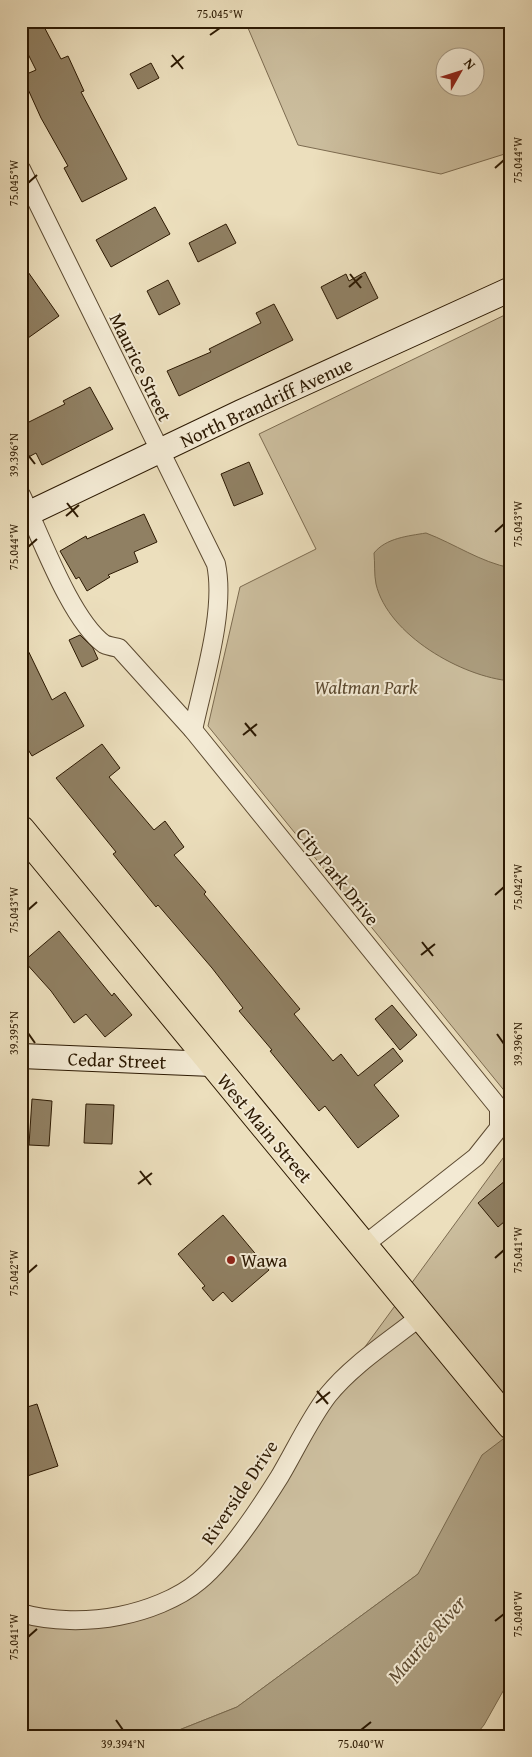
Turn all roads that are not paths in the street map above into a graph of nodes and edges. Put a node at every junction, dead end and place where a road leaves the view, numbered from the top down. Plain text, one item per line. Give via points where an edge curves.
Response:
1 (21, 169) edge
2 (511, 289) edge
3 (159, 452) junction
4 (24, 508) edge
5 (193, 730) junction
6 (21, 830) edge
7 (21, 1056) edge
8 (212, 1064) junction
9 (363, 1246) junction
10 (421, 1316) junction
11 (511, 1425) edge
12 (21, 1613) edge

1 - 3 street, Maurice Street
2 - 3 main road, North Brandriff Avenue
3 - 4 main road, North Brandriff Avenue
3 - 5 street, Maurice Street via 208,546 220,581 210,654
4 - 5 street, City Park Drive via 83,619 105,644 119,648
5 - 9 street, City Park Drive via 499,1108 499,1128 476,1157
6 - 8 highway, West Main Street
7 - 8 main road, Cedar Street
8 - 9 highway, West Main Street
9 - 10 highway, West Main Street
10 - 11 highway, West Main Street
10 - 12 street, Riverside Drive via 340,1381 326,1397 280,1476 236,1540 198,1582 131,1614 99,1620 40,1618

